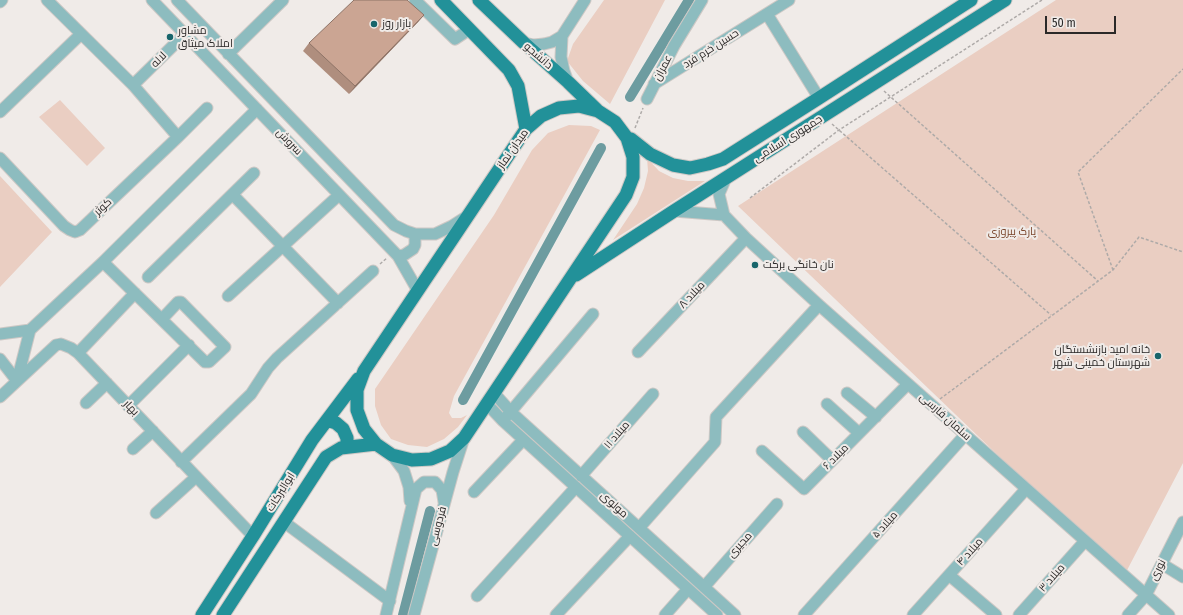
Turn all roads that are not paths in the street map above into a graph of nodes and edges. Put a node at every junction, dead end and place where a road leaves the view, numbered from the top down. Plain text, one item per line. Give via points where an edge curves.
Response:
1 (47, 0) edge
2 (152, 0) edge
3 (177, 0) edge
4 (283, 0) edge
5 (416, 0) edge
6 (441, 0) edge
7 (479, 0) edge
8 (586, 0) edge
9 (702, 0) edge
10 (789, 0) edge
11 (971, 0) edge
12 (1005, 0) edge
13 (767, 14) junction
14 (470, 28) junction
15 (81, 34) junction
16 (185, 34) junction
17 (562, 36) junction
18 (909, 40) junction
19 (524, 43) junction
20 (228, 54) junction
21 (919, 55) junction
22 (568, 82) junction
23 (654, 84) junction
24 (133, 86) junction
25 (647, 98) road end
26 (819, 98) junction
27 (207, 108) dead end
28 (257, 109) junction
29 (598, 111) junction
30 (0, 112) edge
31 (526, 129) junction
32 (178, 137) junction
33 (629, 139) junction
34 (0, 158) edge
35 (254, 173) dead end
36 (726, 178) junction
37 (233, 195) junction
38 (339, 195) junction
39 (674, 211) junction
40 (469, 215) junction
41 (724, 215) junction
42 (415, 234) junction
43 (746, 238) junction
44 (283, 246) junction
45 (396, 254) junction
46 (103, 262) junction
47 (373, 270) road end
48 (148, 277) dead end
49 (571, 278) junction
50 (418, 291) junction
51 (134, 293) junction
52 (228, 296) dead end
53 (338, 303) junction
54 (819, 305) junction
55 (594, 314) dead end
56 (162, 319) junction
57 (30, 330) junction
58 (0, 334) edge
59 (189, 345) junction
60 (638, 352) dead end
61 (78, 353) junction
62 (0, 359) edge
63 (364, 371) junction
64 (17, 381) junction
65 (107, 383) junction
66 (908, 384) junction
67 (847, 393) dead end
68 (653, 394) dead end
69 (0, 396) edge
70 (491, 399) junction
71 (86, 404) dead end
72 (827, 404) dead end
73 (128, 406) junction
74 (511, 412) junction
75 (876, 417) junction
76 (327, 420) junction
77 (503, 421) junction
78 (153, 431) junction
79 (803, 432) dead end
80 (859, 433) junction
81 (965, 435) junction
82 (464, 438) junction
83 (523, 440) junction
84 (376, 444) junction
85 (347, 447) junction
86 (133, 449) dead end
87 (762, 451) dead end
88 (392, 455) junction
89 (832, 460) junction
90 (182, 462) junction
91 (581, 476) junction
92 (196, 477) junction
93 (576, 487) junction
94 (1026, 489) junction
95 (474, 492) dead end
96 (444, 504) junction
97 (777, 504) dead end
98 (411, 509) junction
99 (156, 513) dead end
100 (284, 522) junction
101 (1183, 522) edge
102 (639, 528) junction
103 (1180, 534) edge
104 (253, 536) junction
105 (630, 536) junction
106 (1085, 541) junction
107 (1162, 564) junction
108 (949, 575) junction
109 (1183, 577) edge
110 (704, 587) junction
111 (688, 589) junction
112 (1146, 595) junction
113 (477, 596) dead end
114 (390, 601) junction
115 (202, 615) edge
116 (223, 615) edge
117 (386, 615) edge
118 (414, 615) edge
119 (556, 615) edge
120 (665, 615) edge
121 (717, 615) edge
122 (735, 615) edge
123 (804, 615) edge
124 (913, 615) edge
125 (996, 615) edge
126 (1019, 615) edge
127 (1128, 615) edge
128 (1169, 615) edge

1 - 15 street
2 - 16 street, سروش
3 - 20 street, سروش
4 - 20 street
5 - 14 street via 455,39
6 - 14 main road
7 - 19 main road, دانشجو
8 - 17 street
9 - 23 street, عمران
10 - 13 street, حسین خرم فرد
11 - 18 main road, جمهوری اسلامی
12 - 21 main road, جمهوری اسلامی
13 - 23 street, حسین خرم فرد
13 - 26 street
14 - 31 main road via 509,70 518,86
15 - 24 street
15 - 30 street
16 - 24 street, لاله
16 - 28 street, سروش
17 - 19 street via 544,44
17 - 22 street via 561,57
18 - 21 main road
18 - 26 main road, جمهوری اسلامی
19 - 22 main road, دانشجو
20 - 42 street, سروش via 394,225
21 - 36 main road, جمهوری اسلامی
22 - 29 main road, دانشجو
23 - 25 street, عمران
24 - 32 street
26 - 33 main road, جمهوری اسلامی via 722,159 690,168 672,165
27 - 32 street, کوثر
28 - 38 street, سروش
28 - 46 street
29 - 31 main road, میدان نماز via 579,106 559,108 541,116
29 - 33 main road, میدان نماز via 615,122
31 - 40 main road, میدان نماز
32 - 34 street, کوثر via 75,232 64,226
33 - 49 main road, میدان نماز via 633,157 633,177 626,195
35 - 37 street
36 - 39 main road, جمهوری اسلامی
36 - 41 street via 720,194
37 - 44 street
37 - 48 street
38 - 44 street
38 - 45 street, سروش
39 - 41 street
39 - 49 main road, جمهوری اسلامی
40 - 42 street, سروش via 434,234
40 - 50 main road, میدان نماز
41 - 43 street, سلمان فارسی
42 - 45 street via 413,249 409,253
43 - 54 street, سلمان فارسی
43 - 60 street, میلاد ۸
44 - 52 street
44 - 53 street
45 - 50 street, سروش
46 - 51 street
46 - 57 street
47 - 53 street
49 - 70 main road, میدان نماز
50 - 63 main road, میدان نماز
51 - 56 street
51 - 61 street
53 - 90 street via 277,358 251,394
54 - 66 street, سلمان فارسی
54 - 102 street via 716,417 715,442
55 - 74 street
56 - 59 street
56 - 59 street via 180,302 225,347 208,363
57 - 58 street
57 - 64 street
59 - 73 street
61 - 64 street, بهار via 66,345 56,345
61 - 65 street, بهار
62 - 64 street
63 - 76 main road, ابوالبرکات
63 - 84 main road, میدان نماز via 358,390 357,410 364,429
64 - 69 street, بهار
65 - 71 street
65 - 73 street, بهار
66 - 75 street, میلاد ۶
66 - 81 street, سلمان فارسی
67 - 75 street
68 - 91 street, میلاد ۱۱
70 - 74 street, مولوی
70 - 77 street, مولوی
70 - 82 main road, میدان نماز
72 - 80 street
73 - 78 street, بهار
74 - 77 street
74 - 91 street, مولوی
75 - 80 street, میلاد ۶
76 - 85 main road via 343,429
76 - 104 main road, ابوالبرکات
77 - 83 street, مولوی
78 - 86 street
78 - 90 street, بهار
79 - 89 street
80 - 89 street, میلاد ۶
81 - 94 street, سلمان فارسی
81 - 123 street, میلاد ۵
82 - 88 main road, میدان نماز via 450,451 432,459 412,460
82 - 96 street, فردوسی
83 - 93 street, مولوی
83 - 95 street
84 - 85 main road, ابوالبرکات
84 - 88 main road, میدان نماز
85 - 100 main road, ابوالبرکات via 326,457
87 - 89 street, میلاد ۶ via 804,489
88 - 98 street via 404,471 409,487
90 - 92 street, بهار
91 - 102 street, مولوی
92 - 99 street
92 - 104 street, بهار
93 - 105 street, مولوی
93 - 113 street
94 - 106 street, سلمان فارسی
94 - 108 street, میلاد ۴
96 - 98 street via 442,490 435,482 424,482 416,489
96 - 118 street, فردوسی
97 - 110 street, مجیری
98 - 114 street
100 - 114 street
100 - 116 main road, ابوالبرکات
101 - 103 street, نوری
102 - 110 street, مولوی
103 - 107 street, نوری
104 - 115 main road, ابوالبرکات
105 - 111 street, مولوی
105 - 119 street
106 - 112 street, سلمان فارسی
106 - 126 street, میلاد ۳
107 - 109 street
107 - 112 street, نوری
108 - 124 street, میلاد ۴
108 - 125 street
110 - 122 street, مولوی
111 - 120 street
111 - 121 street, مولوی
112 - 127 street, نوری
112 - 128 street, سلمان فارسی
114 - 117 street

